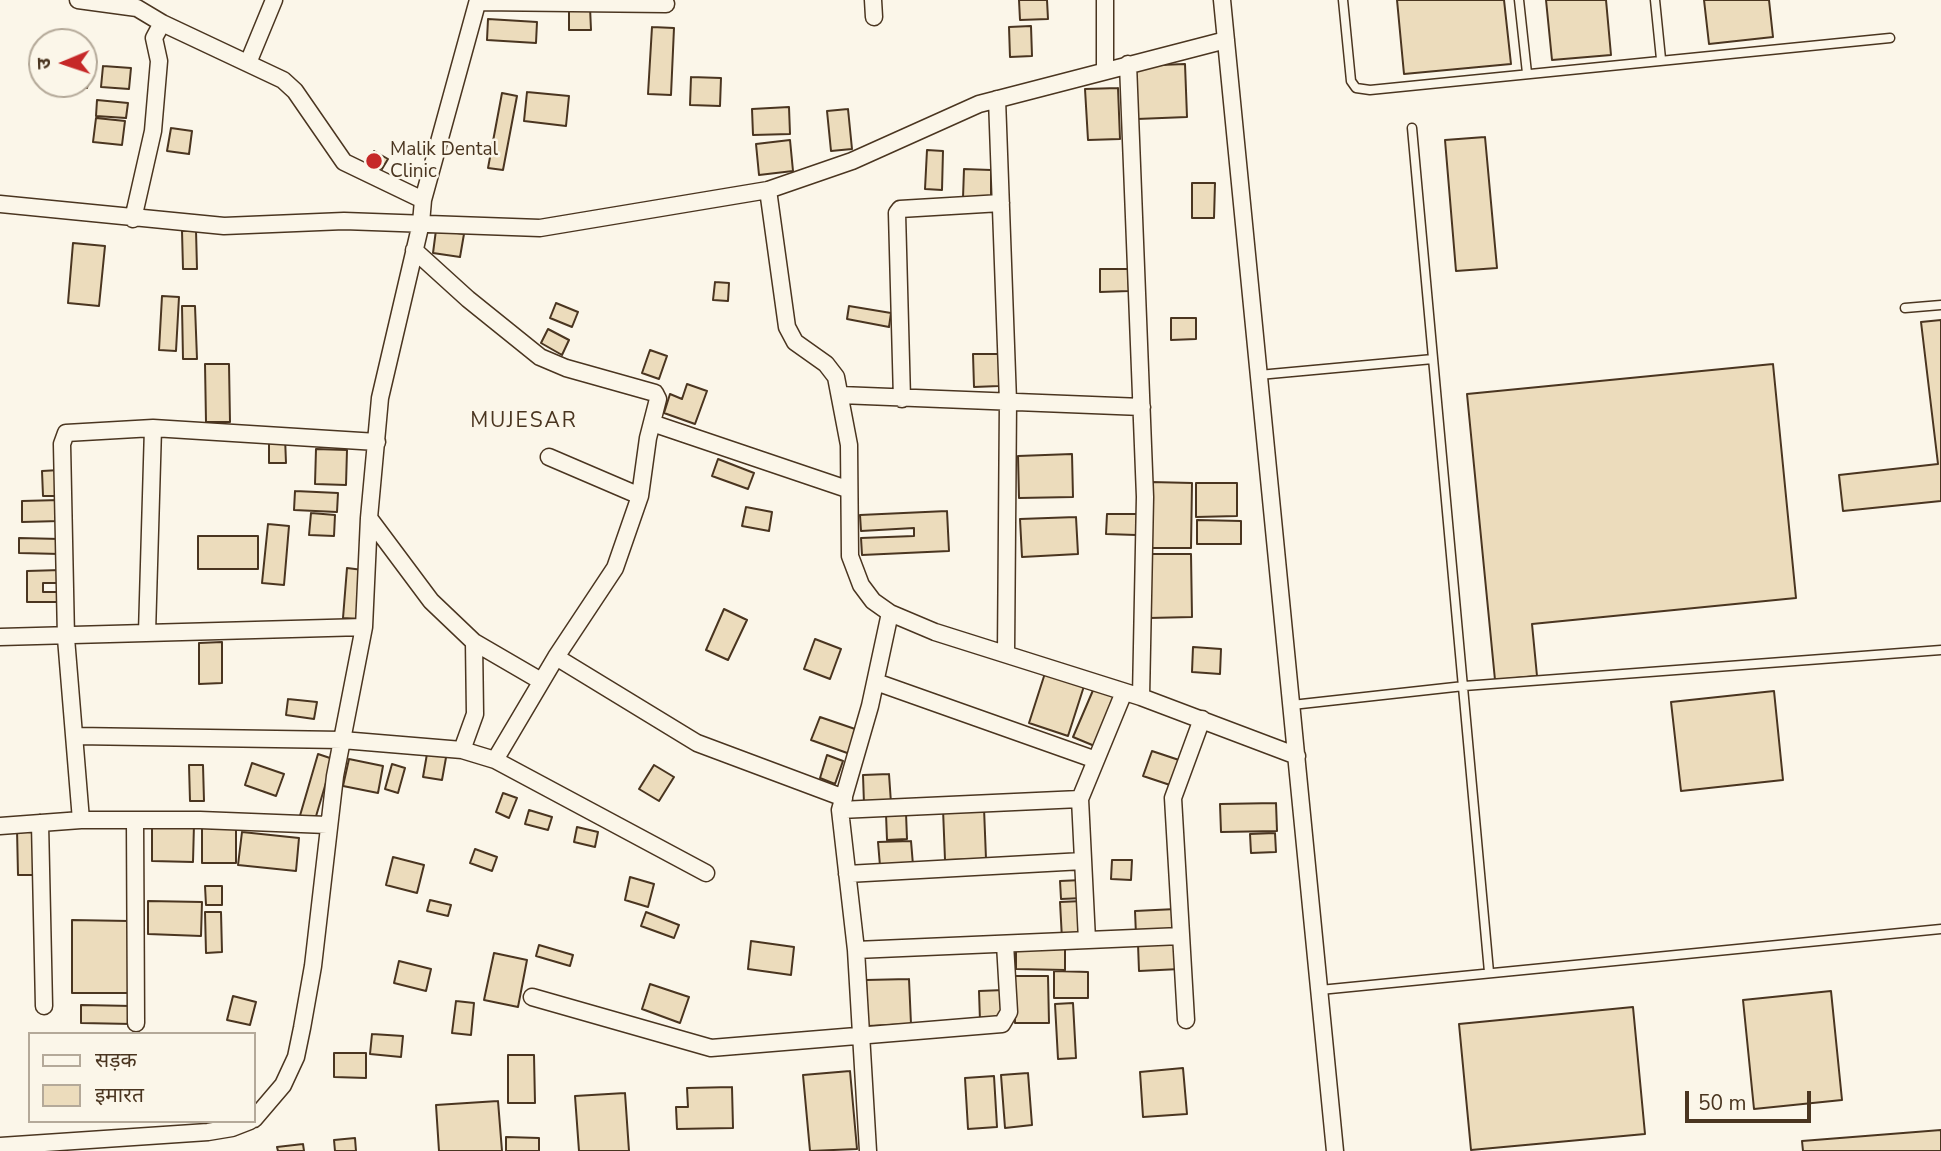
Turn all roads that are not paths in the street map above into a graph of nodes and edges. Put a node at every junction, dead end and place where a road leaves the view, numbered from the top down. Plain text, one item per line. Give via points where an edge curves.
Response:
1 (78, 0) edge
2 (274, 0) edge
3 (873, 0) edge
4 (1105, 0) edge
5 (1222, 0) edge
6 (1343, 0) edge
7 (1520, 0) edge
8 (1655, 0) edge
9 (478, 1) edge
10 (133, 3) edge
11 (666, 4) dead end
12 (874, 17) dead end
13 (162, 23) junction
14 (1890, 38) dead end
15 (1226, 40) junction
16 (1661, 59) junction
17 (248, 63) junction
18 (1128, 64) junction
19 (1105, 70) junction
20 (1527, 73) junction
21 (997, 99) junction
22 (1412, 128) dead end
23 (768, 190) junction
24 (423, 200) junction
25 (1001, 203) junction
26 (0, 204) edge
27 (133, 219) junction
28 (421, 223) junction
29 (414, 250) junction
30 (1941, 305) edge
31 (1905, 307) dead end
32 (1433, 359) junction
33 (1259, 375) junction
34 (840, 395) junction
35 (902, 399) junction
36 (1008, 401) junction
37 (1142, 407) junction
38 (652, 423) junction
39 (153, 428) junction
40 (377, 442) junction
41 (549, 457) dead end
42 (847, 489) junction
43 (640, 496) junction
44 (369, 518) junction
45 (890, 614) junction
46 (364, 627) junction
47 (147, 633) junction
48 (0, 637) edge
49 (66, 638) junction
50 (474, 642) junction
51 (1941, 650) edge
52 (1006, 653) junction
53 (556, 657) junction
54 (541, 681) junction
55 (876, 682) junction
56 (1464, 687) junction
57 (1124, 692) junction
58 (1141, 697) junction
59 (1292, 705) junction
60 (1202, 719) junction
61 (76, 736) junction
62 (342, 740) junction
63 (463, 750) junction
64 (1297, 756) junction
65 (495, 760) junction
66 (1096, 760) junction
67 (1080, 799) junction
68 (842, 804) junction
69 (81, 820) junction
70 (135, 820) junction
71 (40, 823) junction
72 (0, 825) edge
73 (327, 825) junction
74 (1083, 861) junction
75 (706, 873) dead end
76 (847, 874) junction
77 (1941, 929) edge
78 (1181, 936) junction
79 (1087, 940) junction
80 (1004, 944) junction
81 (856, 950) junction
82 (1489, 972) junction
83 (1320, 990) junction
84 (532, 996) dead end
85 (44, 1006) dead end
86 (1186, 1020) dead end
87 (136, 1023) dead end
88 (861, 1034) junction
89 (256, 1115) edge
90 (244, 1123) edge
91 (0, 1146) edge
92 (868, 1151) edge
93 (1335, 1151) edge

1 - 10 street
2 - 17 street
3 - 12 street
4 - 19 street
5 - 15 street
6 - 20 lane via 1349,74 1356,88
7 - 20 lane
8 - 16 lane
9 - 11 street
9 - 24 street
10 - 13 street
13 - 17 street
13 - 27 street via 154,38 159,61 153,131
14 - 16 lane
15 - 18 street
15 - 33 street
16 - 20 lane
17 - 24 street via 289,85 344,162
18 - 19 street
18 - 37 street
19 - 21 street
21 - 23 street via 852,161
21 - 25 street
22 - 32 lane
23 - 28 street via 540,228
23 - 34 street via 787,327 795,342 831,369
24 - 28 street
25 - 35 street via 900,209 897,213
25 - 36 street
26 - 27 street
27 - 28 street via 224,226 344,220
28 - 29 street
29 - 38 street via 540,357 655,393
29 - 40 street via 380,398
30 - 31 lane
32 - 33 lane
32 - 56 lane
33 - 59 street
34 - 35 street
34 - 42 street via 849,445
35 - 36 street
36 - 37 street
36 - 52 street
37 - 58 street
38 - 42 street
38 - 43 street
39 - 40 street
39 - 47 street
39 - 49 street via 72,431 64,437
40 - 44 street
41 - 43 street
42 - 45 street via 854,571 873,601
43 - 53 street via 615,568
44 - 46 street
44 - 50 street via 420,590
45 - 52 street
45 - 55 street
46 - 47 street
46 - 62 street
47 - 49 street
48 - 49 street
49 - 61 street
50 - 54 street
50 - 63 street via 475,714
51 - 56 lane
52 - 57 street
53 - 54 street
53 - 68 street via 697,743
54 - 65 street
55 - 66 street
55 - 68 street
56 - 59 lane
56 - 82 lane
57 - 58 street
57 - 66 street
58 - 60 street
59 - 64 street
60 - 64 street
60 - 78 street via 1173,798
61 - 62 street
61 - 69 street
62 - 63 street
62 - 73 street
63 - 65 street
64 - 83 street
65 - 75 street
66 - 67 street
67 - 68 street
67 - 74 street
68 - 76 street
69 - 70 street
69 - 71 street
70 - 73 street
70 - 87 street
71 - 72 street
71 - 85 street
73 - 89 street via 313,966 296,1057 283,1085
74 - 76 street
74 - 79 street
76 - 81 street
77 - 82 lane
78 - 79 street
78 - 86 street
79 - 80 street
80 - 81 street
80 - 88 street via 1009,1012 1002,1024
81 - 88 street
82 - 83 lane
83 - 93 street
84 - 88 street via 711,1048
88 - 92 street
90 - 91 street via 208,1132

